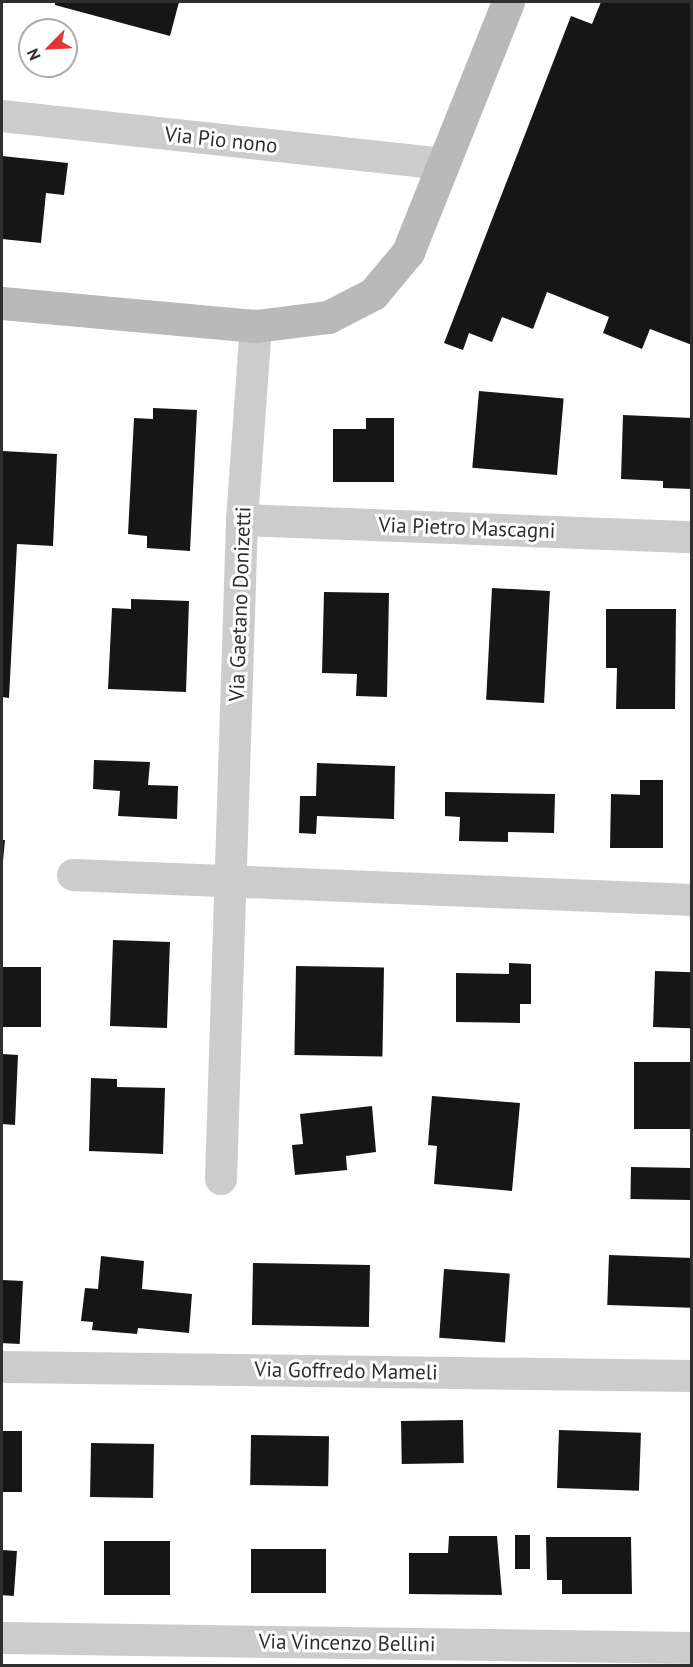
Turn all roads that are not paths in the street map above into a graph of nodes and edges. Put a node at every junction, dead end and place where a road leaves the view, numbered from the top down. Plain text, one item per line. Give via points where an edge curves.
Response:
1 (508, 2) edge
2 (2, 116) edge
3 (441, 164) junction
4 (2, 303) edge
5 (256, 326) junction
6 (242, 520) junction
7 (692, 537) edge
8 (73, 875) dead end
9 (231, 882) junction
10 (692, 900) edge
11 (221, 1179) dead end
12 (2, 1367) edge
13 (692, 1376) edge
14 (2, 1638) edge
15 (692, 1648) edge

1 - 3 main road
2 - 3 street, Via Pio nono
3 - 5 main road via 408,252 373,294 328,317
4 - 5 main road
5 - 6 street, Via Gaetano Donizetti
6 - 7 street, Via Pietro Mascagni
6 - 9 street, Via Gaetano Donizetti
8 - 9 street
9 - 10 street
9 - 11 street, Via Gaetano Donizetti
12 - 13 street, Via Goffredo Mameli
14 - 15 street, Via Vincenzo Bellini

